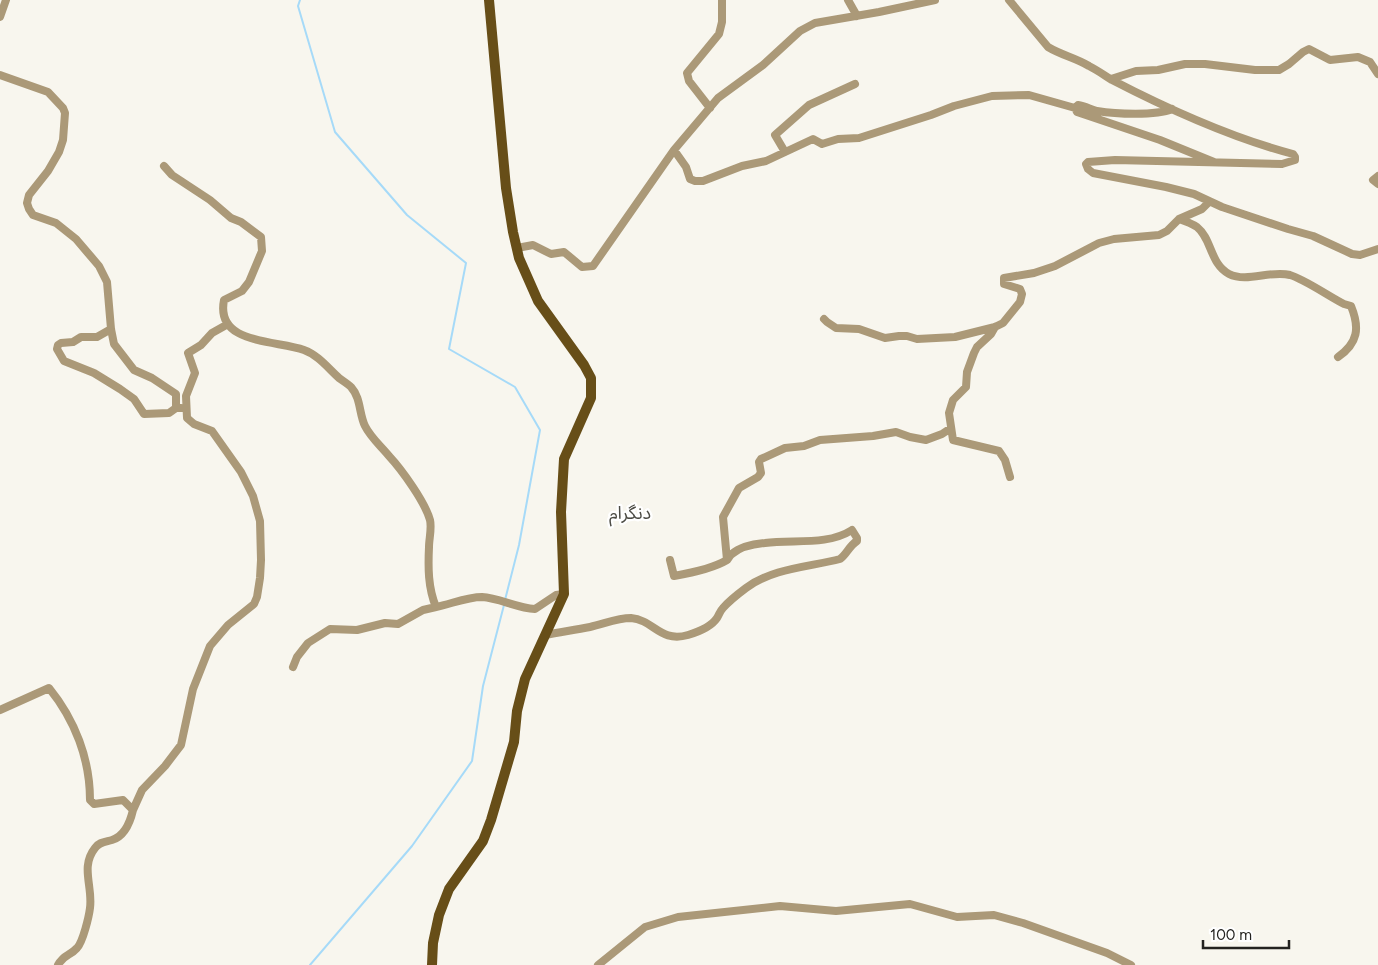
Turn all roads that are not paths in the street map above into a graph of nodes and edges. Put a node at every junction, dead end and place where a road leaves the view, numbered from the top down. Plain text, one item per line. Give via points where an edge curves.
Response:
1 (6, 0) edge
2 (489, 0) edge
3 (722, 0) edge
4 (848, 0) edge
5 (935, 0) edge
6 (1009, 0) edge
7 (857, 16) junction
8 (0, 17) edge
9 (1378, 74) edge
10 (0, 75) edge
11 (1110, 79) junction
12 (855, 84) dead end
13 (710, 108) junction
14 (1075, 108) junction
15 (1172, 109) junction
16 (674, 150) junction
17 (785, 152) junction
18 (1216, 163) junction
19 (164, 166) dead end
20 (1378, 176) edge
21 (1378, 184) edge
22 (1209, 202) junction
23 (1179, 218) junction
24 (517, 248) junction
25 (1378, 248) edge
26 (824, 318) dead end
27 (228, 324) junction
28 (995, 328) junction
29 (111, 329) junction
30 (1338, 357) dead end
31 (176, 408) junction
32 (186, 409) junction
33 (951, 428) junction
34 (1010, 477) dead end
35 (670, 560) dead end
36 (728, 560) junction
37 (564, 594) junction
38 (436, 607) junction
39 (545, 635) junction
40 (293, 667) dead end
41 (0, 710) edge
42 (132, 810) junction
43 (58, 965) edge
44 (432, 965) edge
45 (598, 965) edge
46 (1131, 965) edge

1 - 8 street
2 - 24 main road via 506,188
3 - 13 street via 719,34 687,73 688,81
4 - 7 street
5 - 7 street
6 - 11 street via 1048,47
7 - 13 street via 815,24 800,31
9 - 11 street via 1370,62 1358,57 1330,60 1309,50 1279,70 1185,64 1136,71
10 - 29 street via 48,92 63,108 63,140 59,152 29,195 29,209 33,215 56,224 76,239 99,266 107,282
11 - 15 street
12 - 17 street via 809,105 775,135
13 - 16 street
14 - 15 street via 1078,105 1096,111 1127,113 1157,113
14 - 17 street via 1029,95 992,96 860,138 822,144 813,139
14 - 18 street via 1077,112
15 - 18 street via 1295,157 1282,164
16 - 17 street via 690,179 695,181 766,161
16 - 24 street via 593,266 582,267 564,252 550,254 533,245
18 - 22 street via 1115,160 1086,164 1093,173 1166,187 1194,194
19 - 27 street via 172,175 261,237 262,251 249,282 242,291 224,300 222,311
20 - 21 street via 1372,180
22 - 23 street via 1202,210
22 - 25 street via 1313,236 1352,254 1360,255
23 - 28 street via 1160,235 1099,243 1055,266 1004,278 1004,284 1020,289 1022,294 1007,320
23 - 30 street via 1198,227 1216,261 1226,272 1236,277 1289,275 1351,306 1355,338 1350,348
24 - 37 main road via 538,301 591,378 591,398 568,447 562,472
26 - 28 street via 836,328 858,329 885,338 955,337
27 - 32 street via 188,354 195,374 186,396
27 - 38 street via 237,332 261,342 305,350 351,387 358,399 364,425 402,473 430,521 428,562 431,596
28 - 33 street via 974,353 966,387 953,400 949,413
29 - 31 street via 114,344 134,370 176,394
29 - 31 street via 97,337 81,336 73,342 60,343 57,349 64,361 94,373 134,399 144,414 169,413
31 - 32 street
32 - 42 street via 190,421 212,432 241,472 253,496 260,521 260,578 254,604 228,625 210,646 193,689 181,745 142,790
33 - 34 street via 953,440 999,452
33 - 36 street via 926,440 896,432 820,440 785,448 761,459 761,473 739,488 723,517
35 - 36 street via 674,576
36 - 39 street via 739,550 764,543 825,539 852,530 857,538 840,559 799,567 747,587 722,609 716,620 691,634 672,637 632,618
37 - 38 street via 556,595 535,609 484,597
37 - 39 main road
38 - 40 street via 423,610 398,624 385,623 357,630 330,629 308,642
39 - 44 main road via 521,692 514,742 492,820 483,841 449,889 433,943
41 - 42 street via 49,688 80,740 86,759 90,800 94,804 123,800
42 - 43 street via 130,823 124,831 114,840 100,843 90,856 86,868 90,907 83,934 78,947 62,957
45 - 46 street via 645,927 678,917 780,906 836,911 910,904 957,917 994,915 1023,923

